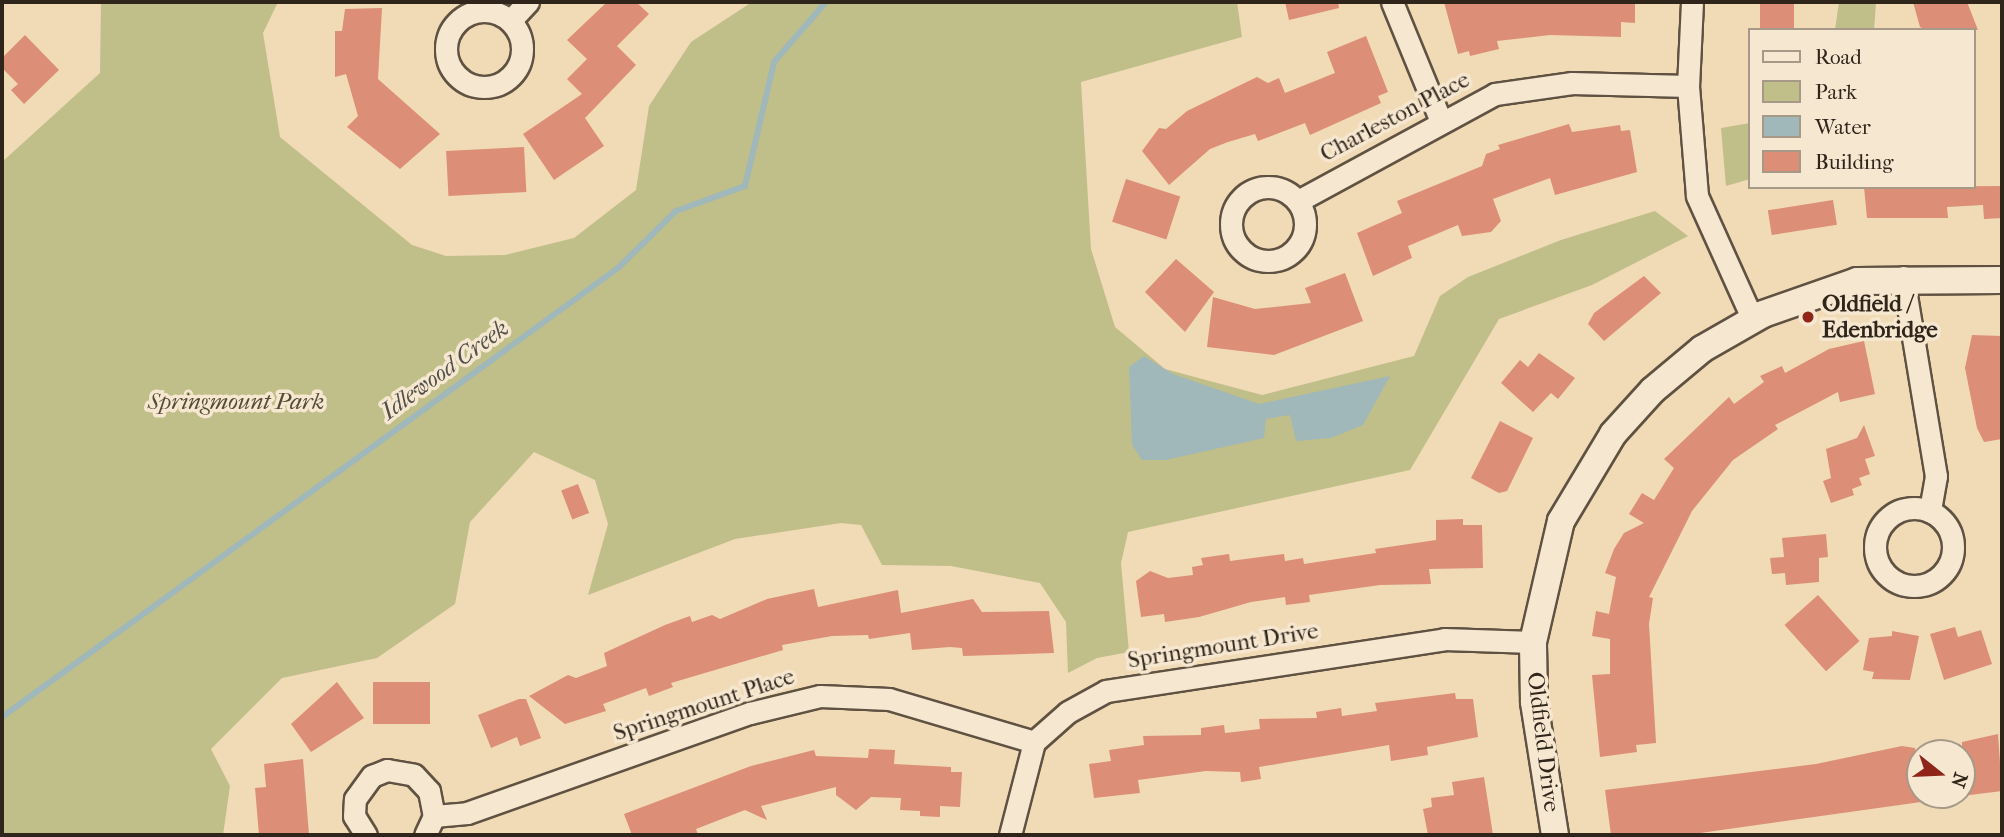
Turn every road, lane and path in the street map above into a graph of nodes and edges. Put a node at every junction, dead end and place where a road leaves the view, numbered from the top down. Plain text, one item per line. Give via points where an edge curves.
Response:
1 (528, 2) edge
2 (1392, 2) edge
3 (1692, 2) edge
4 (510, 20) dead end
5 (1688, 86) junction
6 (1440, 119) junction
7 (1298, 201) dead end
8 (1903, 277) junction
9 (2002, 280) edge
10 (1752, 318) junction
11 (1930, 511) dead end
12 (1532, 642) junction
13 (1034, 742) junction
14 (434, 816) junction
15 (366, 835) edge
16 (425, 835) edge
17 (1010, 835) edge
18 (1555, 835) edge

1 - 4 street
2 - 6 street
3 - 5 street
5 - 6 street, Charleston Place via 1545,84 1495,94
5 - 10 street via 1697,196
6 - 7 street, Charleston Place
8 - 9 street, Oldfield Drive
8 - 10 street, Oldfield Drive via 1857,281
8 - 11 street via 1937,476
10 - 12 street, Oldfield Drive via 1672,373 1613,434 1561,521
12 - 13 street, Springmount Drive via 1444,639 1106,691 1068,712
12 - 18 street, Oldfield Drive via 1534,702
13 - 14 street, Springmount Place via 889,699 820,696 750,713 467,813
13 - 17 street
14 - 15 street via 429,791 421,780 387,770 372,776 355,799 354,816
14 - 16 street

